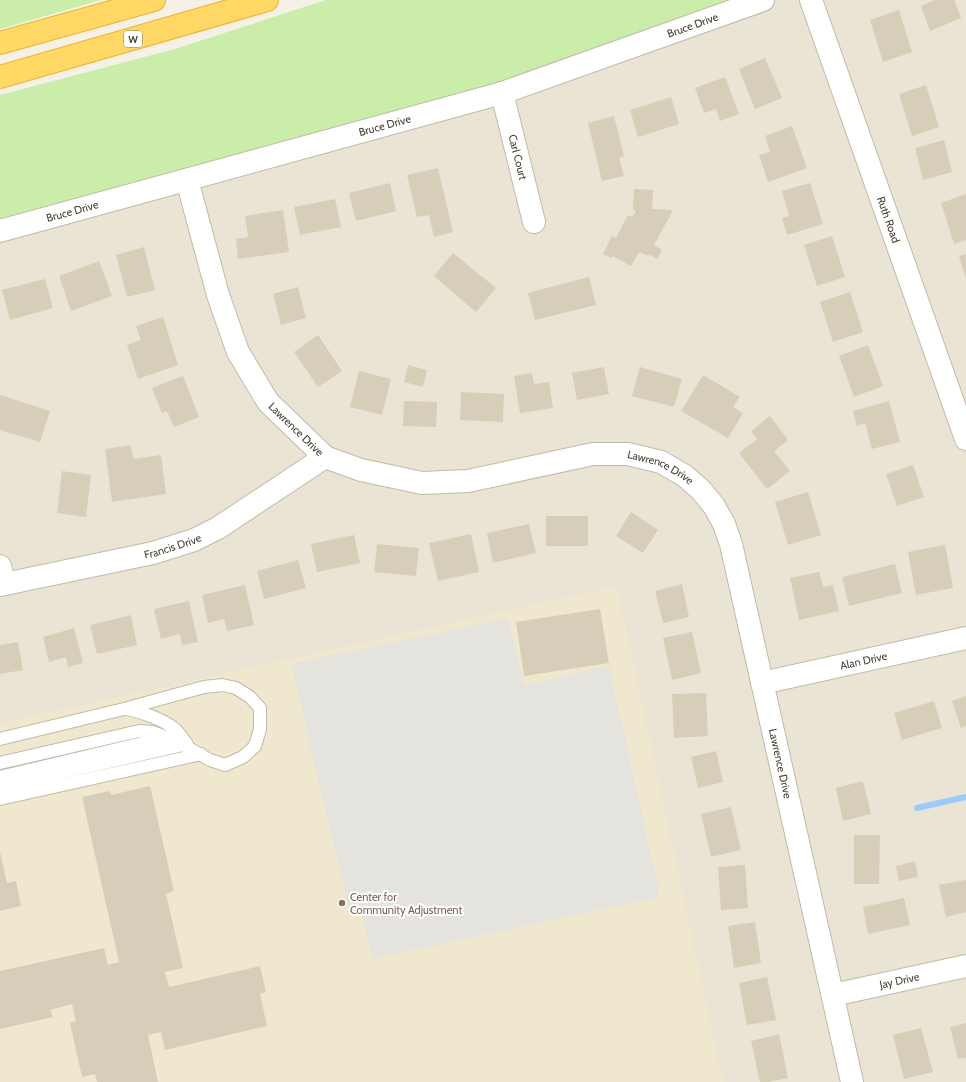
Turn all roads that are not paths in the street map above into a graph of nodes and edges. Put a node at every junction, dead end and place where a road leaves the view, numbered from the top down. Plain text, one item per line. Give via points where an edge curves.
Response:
1 (154, 0) edge
2 (267, 0) edge
3 (763, 0) edge
4 (811, 0) edge
5 (0, 43) edge
6 (0, 77) edge
7 (502, 93) junction
8 (187, 180) junction
9 (534, 222) dead end
10 (0, 231) edge
11 (966, 439) edge
12 (325, 457) junction
13 (1, 578) edge
14 (966, 638) edge
15 (762, 683) junction
16 (124, 709) junction
17 (168, 737) junction
18 (0, 739) edge
19 (192, 750) junction
20 (0, 763) edge
21 (0, 777) edge
22 (0, 787) edge
23 (0, 799) edge
24 (966, 966) edge
25 (833, 995) junction
26 (852, 1082) edge

1 - 5 highway
2 - 6 highway, W
3 - 7 street, Bruce Drive
4 - 11 street, Ruth Road
7 - 8 street, Bruce Drive
7 - 9 street, Carl Court
8 - 10 street, Bruce Drive
8 - 12 street, Lawrence Drive via 218,295 238,352 268,402
12 - 13 street, Francis Drive via 218,528 194,540 153,553
12 - 15 street, Lawrence Drive via 361,470 422,483 468,481 593,454 628,454 661,462 686,476 701,490 724,524 731,544
14 - 15 street, Alan Drive
15 - 25 street, Lawrence Drive
16 - 18 lane
16 - 19 lane via 157,718 169,725
16 - 19 lane via 204,687 222,685 236,688 250,697 260,708 260,729 255,746 243,756 225,766
17 - 19 lane
17 - 20 lane via 140,731
17 - 21 lane
19 - 22 lane
19 - 23 lane
24 - 25 street, Jay Drive
25 - 26 street, Lawrence Drive

